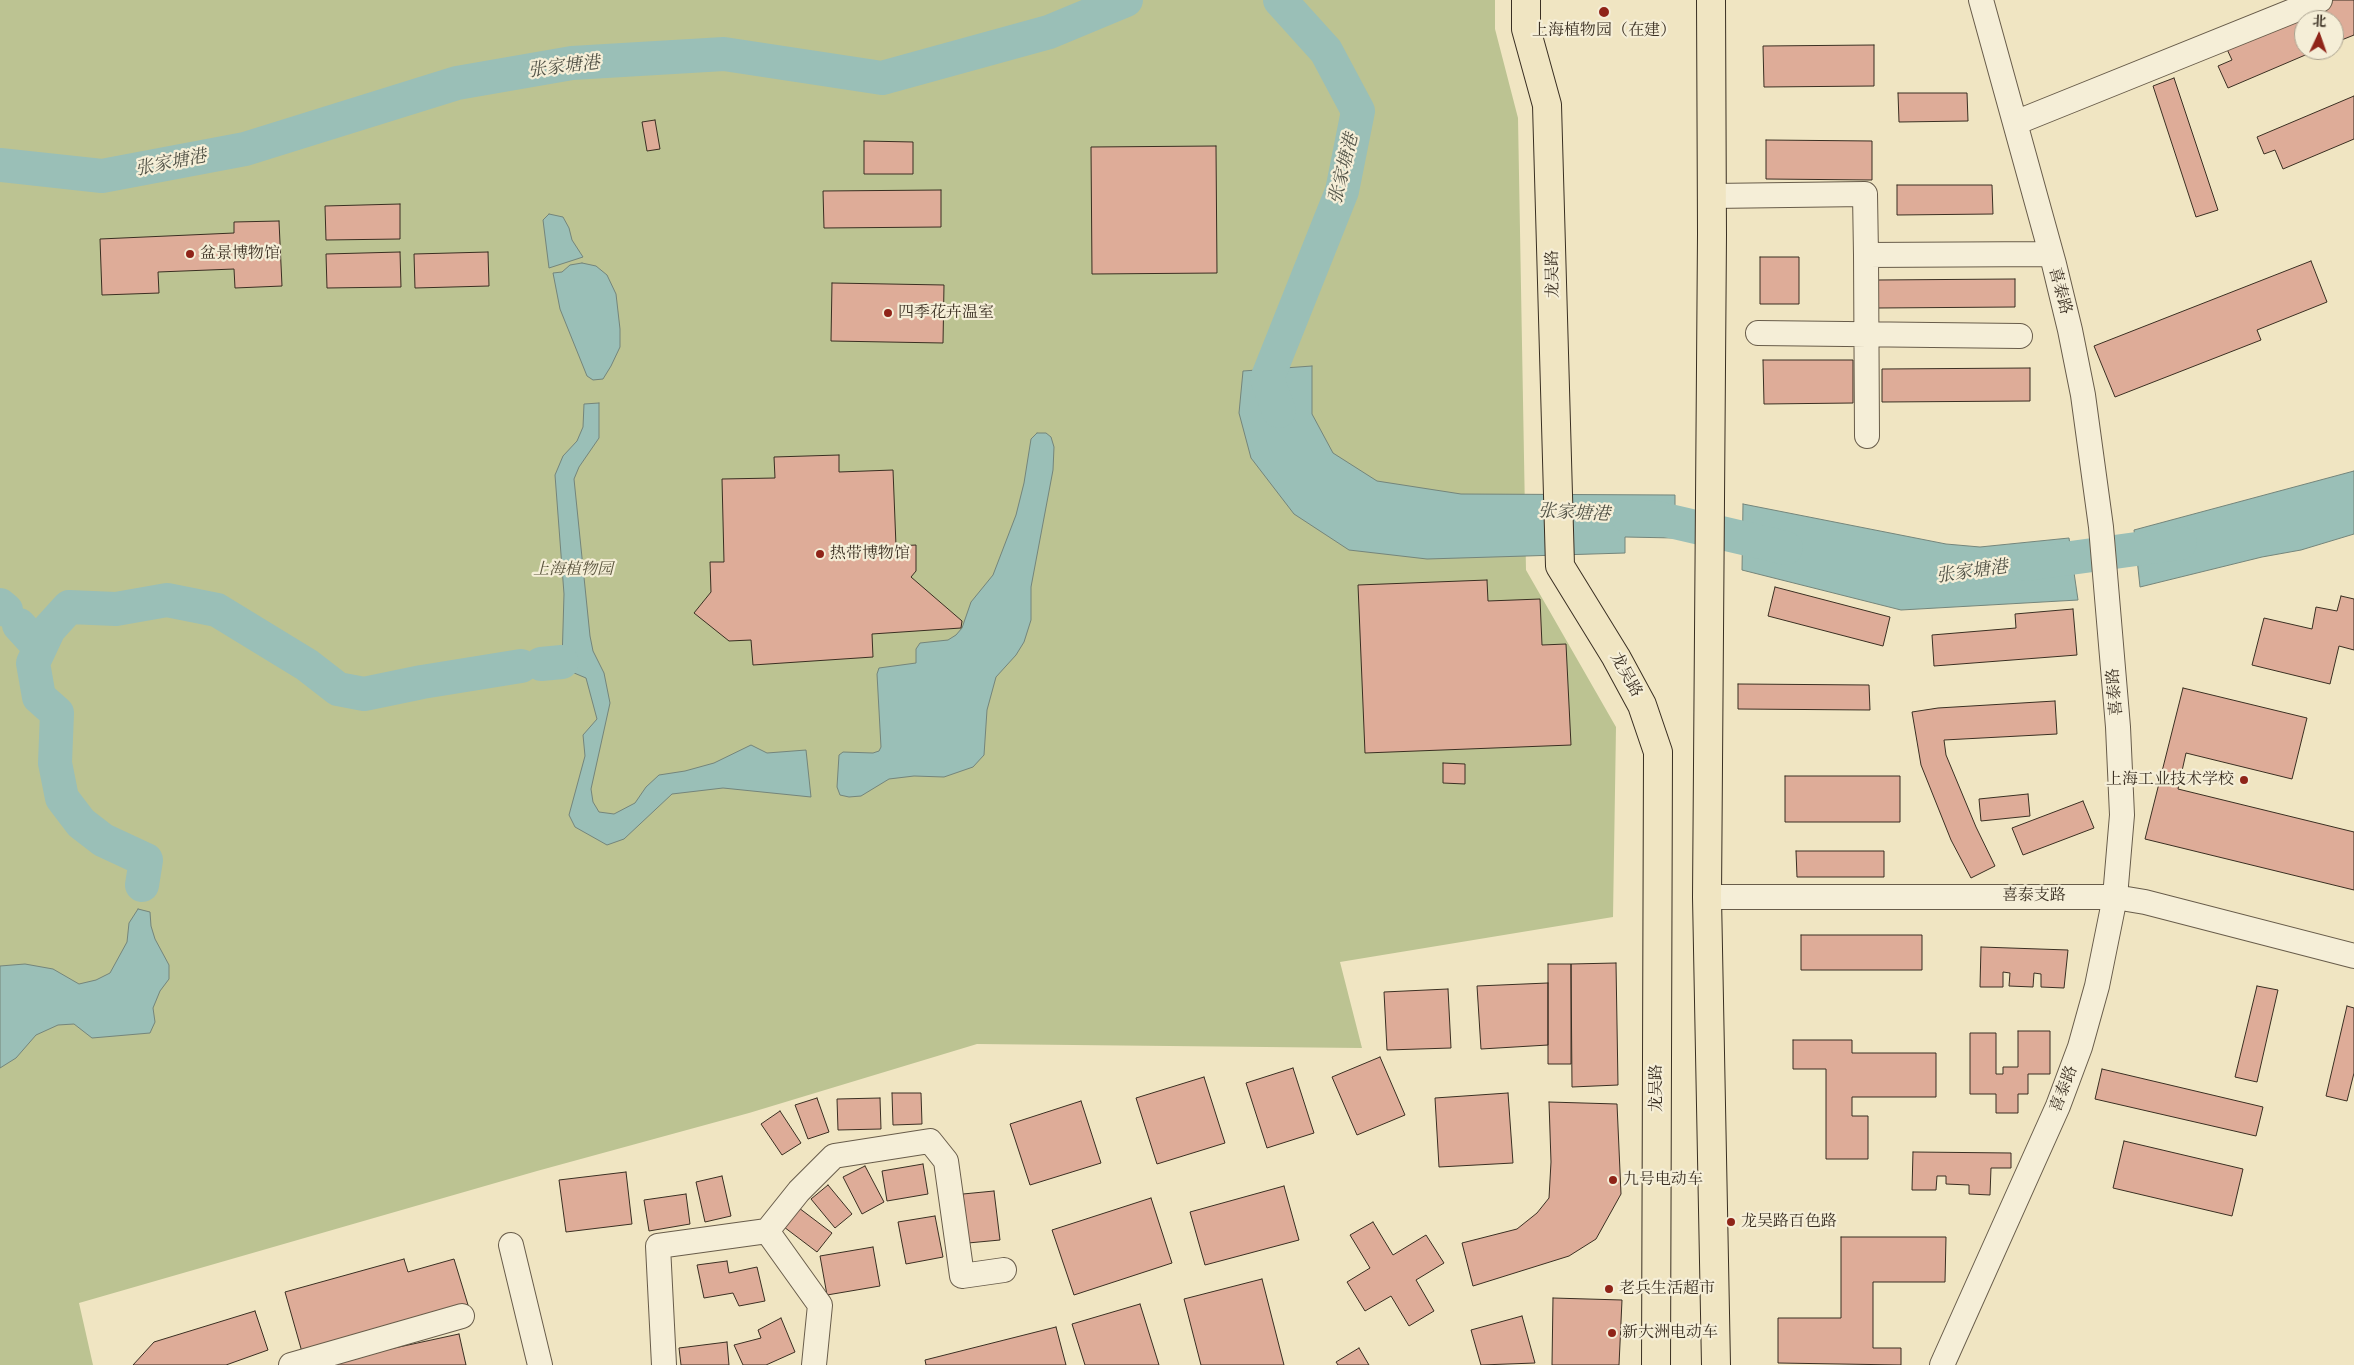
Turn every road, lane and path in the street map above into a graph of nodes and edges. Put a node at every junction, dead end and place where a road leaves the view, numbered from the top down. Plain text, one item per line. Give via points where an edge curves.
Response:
1 (1526, 0) edge
2 (1711, 0) edge
3 (1981, 0) edge
4 (2320, 0) edge
5 (2015, 123) junction
6 (1712, 196) junction
7 (2051, 254) junction
8 (1866, 255) junction
9 (1758, 333) dead end
10 (1866, 335) junction
11 (2020, 336) dead end
12 (1867, 436) dead end
13 (1707, 897) junction
14 (2115, 898) junction
15 (2354, 956) edge
16 (766, 1231) junction
17 (511, 1244) dead end
18 (1004, 1270) dead end
19 (462, 1316) dead end
20 (291, 1365) edge
21 (540, 1365) edge
22 (664, 1365) edge
23 (814, 1365) edge
24 (1656, 1365) edge
25 (1716, 1365) edge
26 (1942, 1365) edge

1 - 24 main road, 龙吴路 via 1526,29 1547,105 1560,566 1642,705 1658,752
2 - 6 main road
3 - 5 street, 喜泰路
4 - 5 street
5 - 7 street, 喜泰路
6 - 8 street via 1865,194
6 - 13 main road
7 - 8 street
7 - 14 street, 喜泰路 via 2083,395 2101,527 2121,774 2122,815
8 - 10 street
9 - 10 street
10 - 11 street
10 - 12 street
13 - 14 street, 喜泰支路
13 - 25 main road
14 - 15 street, 喜泰支路 via 2145,902
14 - 26 street, 喜泰路 via 2097,986 2058,1106
16 - 18 street via 834,1156 930,1141 946,1161 962,1276
16 - 22 street via 658,1246
16 - 23 street via 820,1305
17 - 21 street
19 - 20 street

